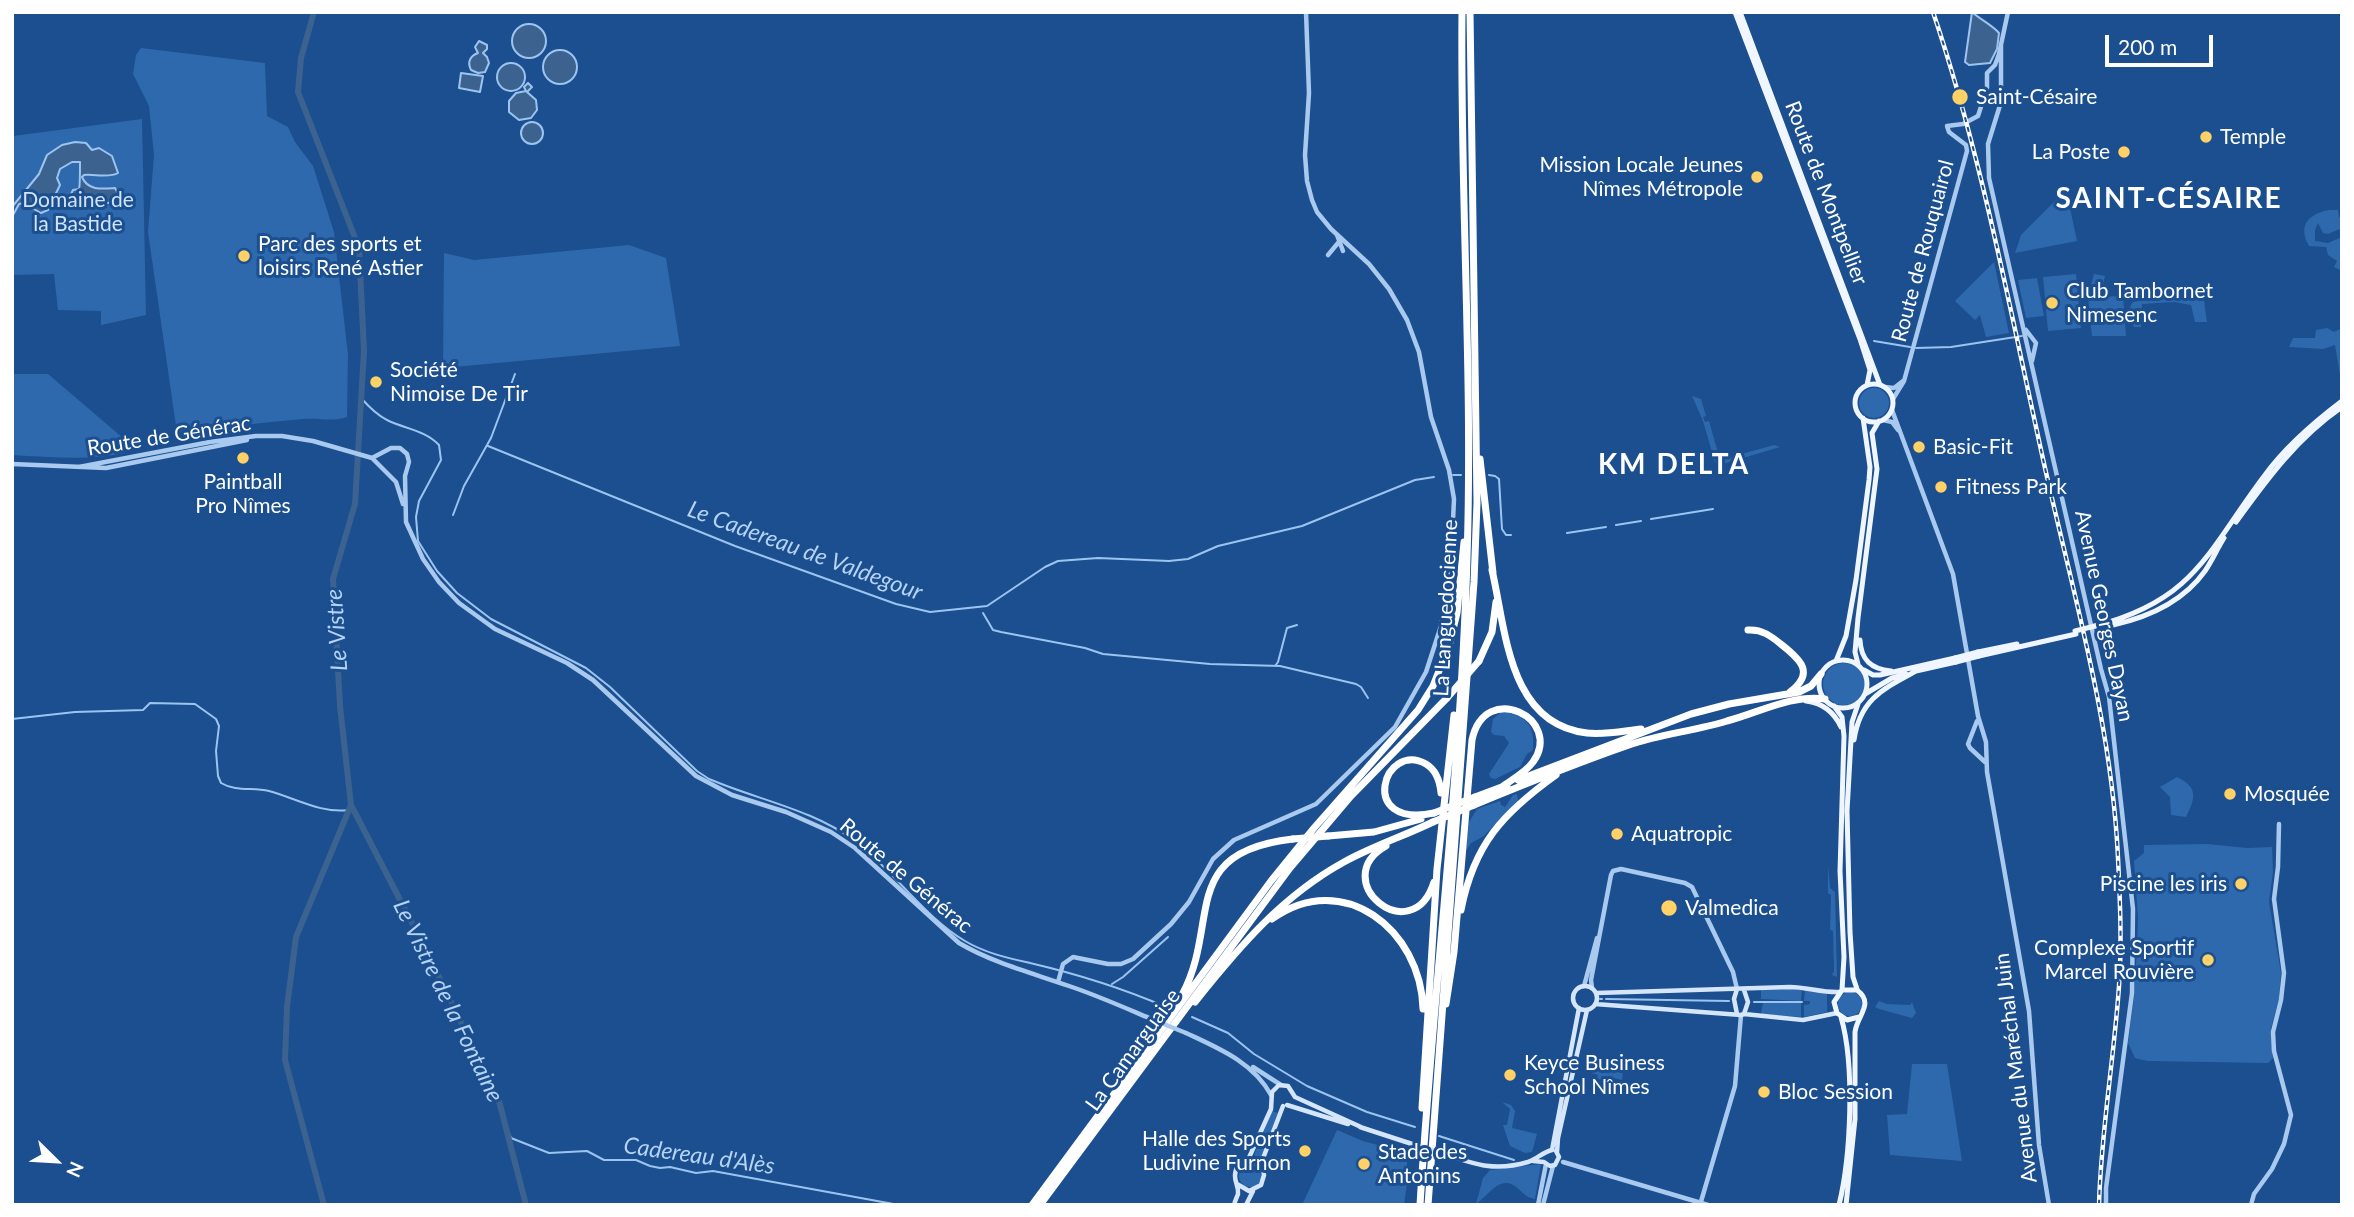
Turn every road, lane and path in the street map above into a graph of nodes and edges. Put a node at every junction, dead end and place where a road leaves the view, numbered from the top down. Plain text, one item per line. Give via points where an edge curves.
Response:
1 (1306, 12) edge
2 (1462, 12) edge
3 (1470, 12) edge
4 (1738, 12) edge
5 (2008, 12) edge
6 (2001, 46) junction
7 (1992, 67) junction
8 (2000, 69) junction
9 (2002, 77) junction
10 (1988, 78) junction
11 (1994, 82) junction
12 (1987, 88) junction
13 (2001, 89) junction
14 (1337, 235) junction
15 (1338, 242) junction
16 (1343, 251) dead end
17 (1328, 255) dead end
18 (1905, 378) junction
19 (1867, 385) junction
20 (1883, 386) junction
21 (1893, 399) junction
22 (2342, 401) edge
23 (2342, 407) edge
24 (1892, 410) junction
25 (1476, 414) junction
26 (1863, 418) junction
27 (1881, 420) junction
28 (1900, 434) junction
29 (265, 436) junction
30 (384, 452) junction
31 (372, 458) junction
32 (12, 464) edge
33 (79, 467) junction
34 (406, 471) junction
35 (385, 472) junction
36 (404, 508) junction
37 (1468, 527) junction
38 (1492, 570) junction
39 (1858, 618) junction
40 (2096, 628) junction
41 (1748, 630) dead end
42 (1955, 660) junction
43 (1836, 661) junction
44 (1858, 664) junction
45 (1462, 665) junction
46 (1864, 670) junction
47 (1894, 671) junction
48 (1916, 671) junction
49 (1821, 674) junction
50 (1866, 694) junction
51 (1787, 695) junction
52 (1825, 699) junction
53 (1800, 700) junction
54 (1858, 704) junction
55 (1834, 706) junction
56 (1978, 716) junction
57 (1655, 727) junction
58 (1844, 730) junction
59 (1973, 735) junction
60 (1982, 736) junction
61 (1985, 747) junction
62 (1976, 752) junction
63 (1986, 762) junction
64 (1569, 768) junction
65 (1503, 786) junction
66 (1475, 801) junction
67 (1442, 803) junction
68 (1847, 811) junction
69 (1434, 813) junction
70 (2279, 824) dead end
71 (1405, 835) junction
72 (1437, 869) junction
73 (1601, 924) junction
74 (1249, 937) junction
75 (1454, 952) junction
76 (1058, 979) junction
77 (1584, 986) junction
78 (1737, 989) junction
79 (1857, 989) junction
80 (1744, 990) junction
81 (1594, 991) junction
82 (1841, 991) junction
83 (1595, 1004) junction
84 (1579, 1008) junction
85 (1587, 1010) junction
86 (1740, 1014) junction
87 (1839, 1015) junction
88 (1859, 1017) junction
89 (1162, 1040) junction
90 (1572, 1058) junction
91 (1240, 1061) junction
92 (1423, 1063) junction
93 (1436, 1074) junction
94 (1282, 1085) junction
95 (1293, 1093) junction
96 (1272, 1097) junction
97 (1285, 1106) junction
98 (1360, 1127) junction
99 (1544, 1154) junction
100 (1558, 1155) junction
101 (1067, 1157) junction
102 (1532, 1161) junction
103 (1247, 1162) junction
104 (1545, 1163) junction
105 (1422, 1165) junction
106 (1555, 1165) junction
107 (1263, 1170) junction
108 (1237, 1184) junction
109 (1253, 1191) junction
110 (1701, 1204) edge
111 (1032, 1205) edge
112 (1040, 1205) edge
113 (1234, 1205) edge
114 (1246, 1205) edge
115 (1420, 1205) edge
116 (1427, 1205) edge
117 (1541, 1205) edge
118 (1707, 1205) edge
119 (1839, 1205) edge
120 (1846, 1205) edge
121 (2049, 1205) edge
122 (2106, 1205) edge
123 (2250, 1205) edge

1 - 14 street via 1307,181 1317,212
2 - 37 highway, La Languedocienne
3 - 25 highway, La Languedocienne
4 - 19 main road, Route de Montpellier via 1860,339 1870,370
4 - 20 main road, Route de Montpellier
5 - 6 street
6 - 7 street
6 - 8 street
7 - 8 street
7 - 10 street
8 - 9 street
9 - 11 street
9 - 13 street, Avenue Georges Dayan
10 - 11 street
10 - 12 street, Route de Rouquairol
11 - 12 street, Route de Rouquairol
11 - 13 street
12 - 18 street, Route de Rouquairol via 1978,116 1951,126 1949,132 1967,150
13 - 122 street, Avenue Georges Dayan via 1989,144 1989,178 2031,344 2109,697 2126,834 2133,984
14 - 15 street
14 - 76 street via 1369,264 1407,320 1449,470 1454,499 1451,564 1431,660 1386,737 1316,804 1234,840 1213,859 1171,924 1133,959 1108,964 1073,957 1066,960
15 - 16 street
15 - 17 street
18 - 20 street via 1894,388
18 - 21 street, Route de Rouquairol
19 - 20 main road
19 - 26 main road via 1855,400
20 - 21 main road
21 - 24 main road
22 - 40 main road via 2278,458 2183,584 2146,609
23 - 40 main road via 2278,464 2204,573 2186,592 2157,611
24 - 27 main road
24 - 28 street
25 - 38 highway
25 - 93 highway, La Languedocienne via 1472,628
26 - 27 main road
26 - 43 main road via 1871,467 1846,636
27 - 28 street via 1892,422
27 - 39 main road via 1872,433 1877,469
28 - 56 street via 1952,575
29 - 31 street, Route de Générac via 296,438
29 - 33 street, Route de Générac
29 - 33 street, Route de Générac via 136,464
30 - 31 street
30 - 34 street via 396,447 404,450 409,462
30 - 35 street via 380,461
31 - 35 street, Route de Générac
32 - 33 street, Route de Générac
34 - 35 street via 395,476
34 - 36 street, Route de Générac
35 - 36 street, Route de Générac via 396,482
36 - 76 street, Route de Générac via 423,559 459,603 495,629 593,680 695,776 831,832 855,848 959,943 988,958
37 - 45 highway, La Languedocienne
37 - 101 highway via 1452,636 1425,698 1401,732 1271,881
38 - 57 highway via 1513,667 1536,708 1583,732
38 - 89 highway, La Camarguaise, bridge via 1494,626 1479,661 1334,815
39 - 44 main road
39 - 47 main road via 1864,658 1875,668
40 - 42 main road, bridge
41 - 51 highway via 1763,631 1800,660 1803,678
42 - 47 main road
42 - 48 main road
43 - 44 main road
43 - 49 main road
44 - 46 main road
45 - 67 highway
45 - 105 highway, La Languedocienne
46 - 47 main road via 1873,675
46 - 50 main road
48 - 50 main road via 1892,678
48 - 68 main road via 1874,696 1859,718
49 - 51 highway via 1805,689
49 - 52 main road via 1819,685
50 - 54 main road
51 - 57 highway via 1718,706
52 - 53 highway
52 - 55 main road
53 - 58 main road via 1823,706
53 - 64 highway via 1643,741
54 - 55 main road
54 - 68 main road via 1852,722
55 - 58 main road
56 - 59 street
56 - 60 street
57 - 65 highway
58 - 82 main road
59 - 60 street
59 - 62 street via 1968,744
60 - 61 street
61 - 62 street
61 - 63 street, Avenue du Maréchal Juin
62 - 63 street
63 - 121 street, Avenue du Maréchal Juin via 2029,1011 2039,1145
64 - 66 highway
64 - 75 highway via 1514,807 1484,844 1468,879
65 - 66 highway
65 - 75 highway via 1533,763 1540,743 1531,719 1509,709 1485,716 1473,735
66 - 69 highway, bridge
66 - 71 highway, bridge
67 - 69 highway via 1439,780 1425,764 1406,762 1388,775 1384,788 1391,806 1405,816
67 - 72 highway
68 - 79 main road via 1850,932
69 - 101 highway, bridge via 1388,829 1264,843 1230,862 1205,903 1196,959 1181,996
70 - 123 street via 2274,899 2284,973 2273,1032 2290,1109 2289,1124 2272,1169
71 - 72 highway via 1381,848 1369,863 1366,882 1374,900 1391,910 1412,909 1429,895
71 - 74 highway via 1356,855 1318,878
72 - 92 highway
73 - 77 street
73 - 78 street via 1613,871 1685,883 1692,887
73 - 81 street via 1591,980
74 - 89 highway
74 - 92 highway via 1284,911 1309,902 1343,902 1375,916 1402,943 1418,976
75 - 93 highway
76 - 91 street, Route de Générac, bridge
77 - 81 main road
77 - 84 main road via 1573,996
78 - 80 main road
78 - 81 main road
78 - 86 main road via 1734,999
79 - 82 main road
79 - 88 main road via 1866,1003
80 - 82 main road via 1804,987 1825,993
80 - 86 main road via 1748,1002
81 - 83 main road
82 - 87 main road via 1834,1002
83 - 85 main road
83 - 86 main road
84 - 85 main road
84 - 90 main road
85 - 90 main road
86 - 87 main road via 1803,1020
86 - 110 street via 1735,1086
87 - 88 main road via 1850,1020
87 - 119 main road via 1850,1077
88 - 120 main road
89 - 112 highway, La Camarguaise
90 - 100 main road
91 - 94 street, Route de Générac
91 - 96 street, Route de Générac via 1261,1079
92 - 105 highway
93 - 116 highway, La Languedocienne
94 - 95 main road
94 - 96 main road via 1274,1089
95 - 97 main road
95 - 98 main road
96 - 97 main road via 1277,1105
96 - 103 main road
97 - 98 main road
97 - 107 main road via 1262,1161
98 - 102 main road, bridge via 1490,1168
99 - 100 main road
99 - 102 main road
99 - 104 main road
100 - 106 main road
100 - 110 street
101 - 111 highway
102 - 104 main road
103 - 107 main road
103 - 108 main road via 1237,1170
104 - 106 main road
104 - 117 street
105 - 115 highway, La Languedocienne
106 - 117 street
107 - 109 main road via 1263,1182
108 - 109 main road
108 - 113 main road
109 - 114 main road
110 - 118 street

